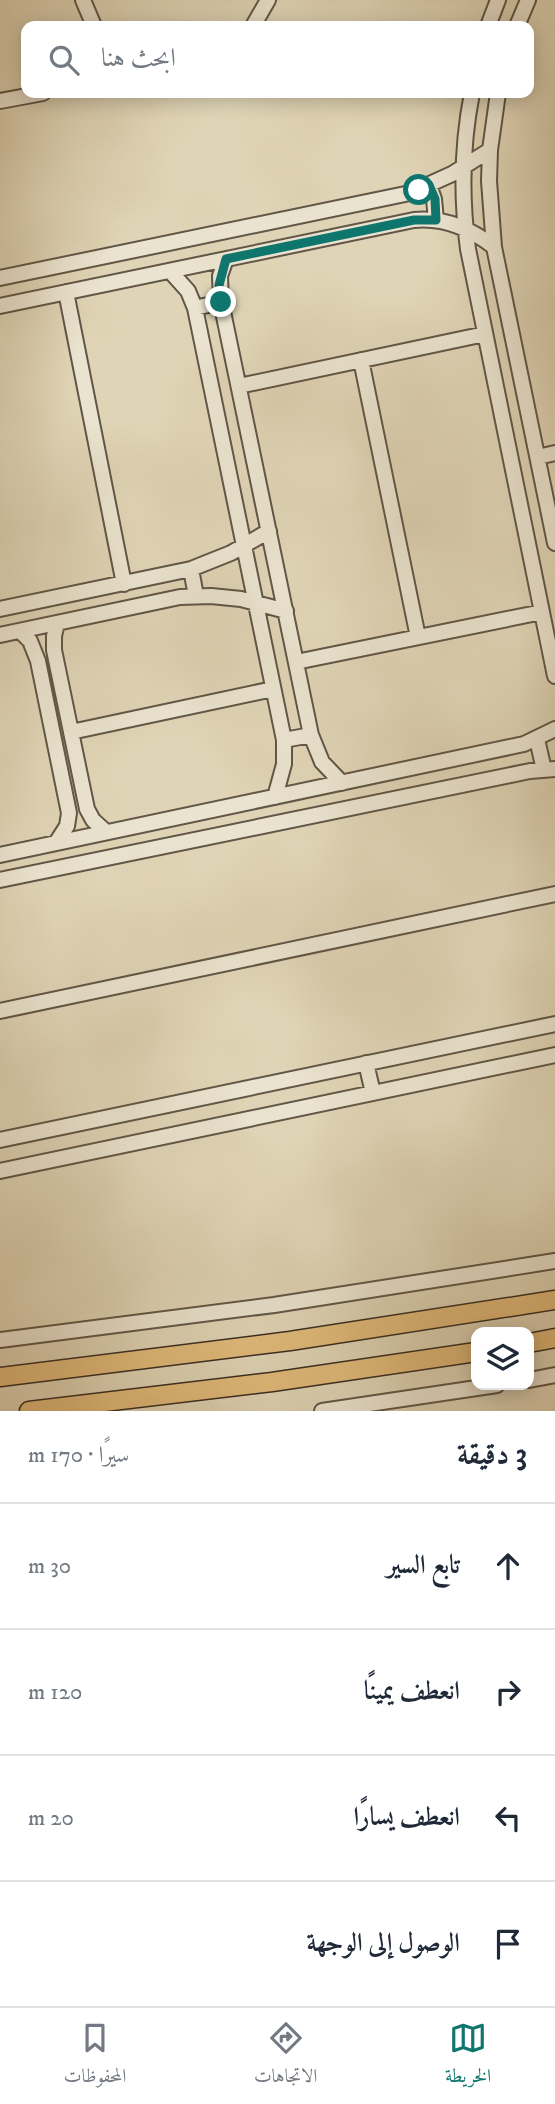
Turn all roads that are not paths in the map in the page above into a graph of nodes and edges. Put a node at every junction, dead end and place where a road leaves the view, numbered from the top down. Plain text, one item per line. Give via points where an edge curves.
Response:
1 (83, 0) edge
2 (268, 0) edge
3 (498, 0) edge
4 (528, 0) edge
5 (92, 21) edge
6 (256, 21) edge
7 (490, 21) edge
8 (519, 21) edge
9 (21, 97) edge
10 (471, 98) edge
11 (497, 98) edge
12 (0, 101) edge
13 (490, 150) junction
14 (463, 168) junction
15 (429, 185) junction
16 (436, 220) junction
17 (466, 229) junction
18 (494, 247) junction
19 (226, 259) junction
20 (170, 271) junction
21 (0, 278) edge
22 (66, 292) junction
23 (221, 302) junction
24 (0, 306) edge
25 (195, 308) junction
26 (485, 334) junction
27 (361, 360) junction
28 (239, 386) junction
29 (555, 453) edge
30 (538, 457) junction
31 (269, 531) junction
32 (555, 543) edge
33 (244, 546) junction
34 (191, 569) junction
35 (124, 584) junction
36 (196, 596) junction
37 (256, 603) junction
38 (0, 609) edge
39 (286, 611) junction
40 (542, 612) junction
41 (57, 623) junction
42 (20, 631) junction
43 (0, 635) edge
44 (418, 638) junction
45 (55, 657) junction
46 (38, 661) junction
47 (296, 662) junction
48 (555, 676) edge
49 (273, 689) junction
50 (555, 729) edge
51 (71, 732) junction
52 (312, 735) junction
53 (537, 739) junction
54 (284, 740) junction
55 (549, 769) edge
56 (342, 782) junction
57 (275, 797) junction
58 (87, 809) junction
59 (69, 813) junction
60 (197, 813) junction
61 (106, 832) junction
62 (202, 839) junction
63 (56, 843) junction
64 (0, 855) edge
65 (0, 880) edge
66 (555, 894) edge
67 (0, 1011) edge
68 (555, 1024) edge
69 (555, 1055) edge
70 (366, 1063) junction
71 (373, 1093) junction
72 (0, 1140) edge
73 (0, 1171) edge
74 (555, 1261) edge
75 (555, 1300) edge
76 (555, 1338) edge
77 (0, 1340) edge
78 (534, 1342) edge
79 (471, 1353) edge
80 (555, 1375) edge
81 (0, 1377) edge
82 (534, 1379) edge
83 (471, 1389) edge
84 (29, 1411) edge
85 (322, 1411) edge

1 - 5 street
2 - 6 street
3 - 7 street
4 - 8 street
9 - 12 street
10 - 14 street
11 - 13 street
13 - 14 street
13 - 18 street
14 - 15 street
14 - 17 street
15 - 16 street
15 - 21 street via 410,193
16 - 17 street
16 - 19 street via 414,220
17 - 18 street
17 - 26 street
18 - 30 street
19 - 20 street
19 - 23 street via 219,285
20 - 22 street
20 - 25 street via 188,291
22 - 24 street
22 - 35 street
23 - 25 street
23 - 28 street
25 - 33 street
26 - 27 street
26 - 40 street
27 - 28 street
27 - 44 street
28 - 31 street
29 - 30 street
30 - 32 street
31 - 33 street
31 - 39 street
33 - 34 street
33 - 37 street
34 - 35 street
34 - 36 street
35 - 38 street
36 - 37 street
36 - 41 street
37 - 39 street
37 - 49 street
39 - 47 street
40 - 44 street
40 - 48 street
41 - 42 street
41 - 45 street
42 - 43 street
42 - 46 street
44 - 47 street
45 - 46 street
45 - 51 street
46 - 59 street
47 - 52 street
49 - 51 street
49 - 54 street
50 - 53 street
51 - 58 street
52 - 54 street
52 - 56 street via 322,762
53 - 55 street
53 - 56 street
54 - 57 street
55 - 62 street
56 - 57 street
57 - 60 street
58 - 59 street
58 - 61 street
59 - 63 street
60 - 61 street
60 - 62 street
61 - 63 street
62 - 65 street
63 - 64 street
66 - 67 street
68 - 70 street
69 - 71 street
70 - 71 street
70 - 72 street
71 - 73 street
74 - 77 street via 288,1303
75 - 81 main road via 290,1341
76 - 78 main road
79 - 84 main road
80 - 82 street
83 - 85 street

